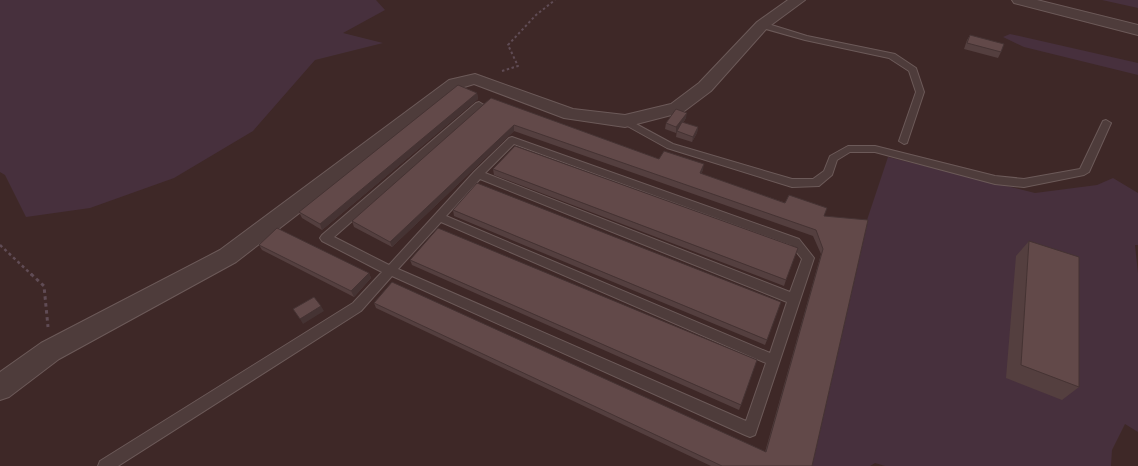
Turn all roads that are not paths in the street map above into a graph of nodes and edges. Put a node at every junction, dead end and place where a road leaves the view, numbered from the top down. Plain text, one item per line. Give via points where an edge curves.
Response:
1 (798, 0) edge
2 (1019, 0) edge
3 (762, 25) junction
4 (1138, 30) edge
5 (479, 106) edge
6 (625, 121) junction
7 (1106, 123) dead end
8 (904, 141) dead end
9 (478, 174) junction
10 (439, 217) junction
11 (389, 270) junction
12 (794, 299) junction
13 (774, 360) junction
14 (0, 388) edge
15 (105, 466) edge

1 - 3 street
2 - 4 street
3 - 6 street via 705,88 677,108
3 - 8 lane via 806,38 892,56 913,70 920,92
5 - 11 lane via 326,238
6 - 7 lane via 670,146 792,183 815,183 828,173 833,158 848,149 875,149 995,180 1024,183 1084,172
6 - 14 street via 570,114 475,79 455,84 228,256 50,351
9 - 10 lane
9 - 12 lane
9 - 12 lane via 512,140 795,242 808,258
10 - 11 lane
10 - 13 lane
11 - 13 lane via 750,430
11 - 15 lane via 357,307
12 - 13 lane

